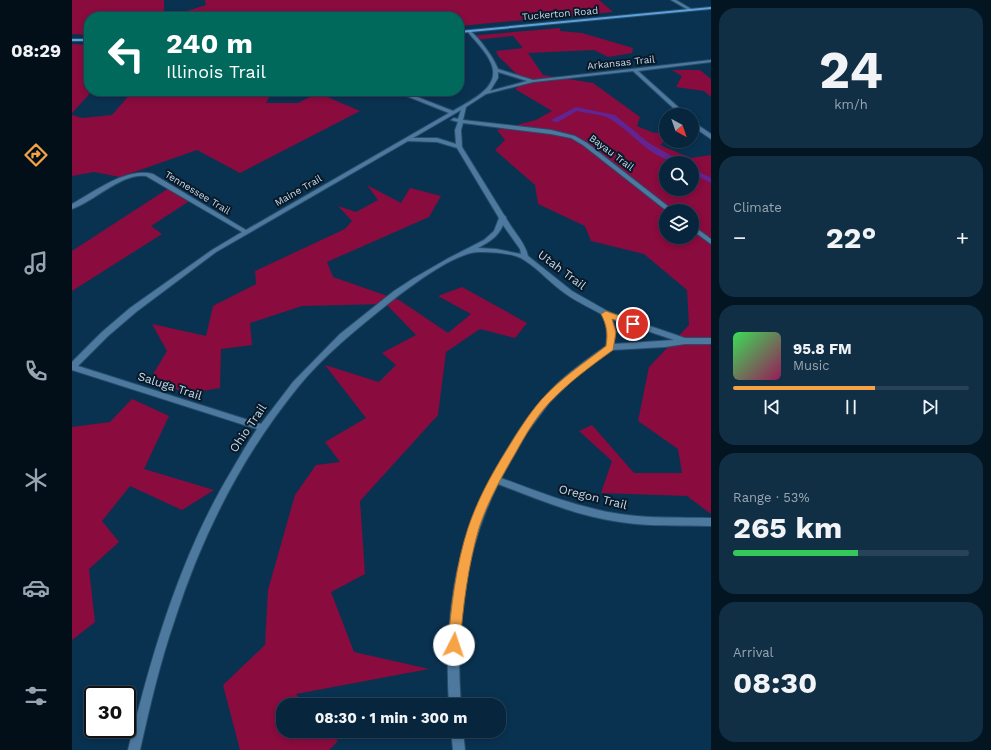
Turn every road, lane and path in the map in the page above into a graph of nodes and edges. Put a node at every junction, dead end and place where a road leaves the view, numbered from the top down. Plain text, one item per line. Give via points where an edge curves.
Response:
1 (673, 0) edge
2 (711, 8) edge
3 (691, 10) junction
4 (469, 31) junction
5 (464, 32) edge
6 (72, 40) edge
7 (84, 40) edge
8 (711, 61) edge
9 (497, 70) junction
10 (634, 70) junction
11 (533, 81) junction
12 (486, 93) junction
13 (410, 96) edge
14 (464, 108) junction
15 (676, 108) edge
16 (454, 113) junction
17 (446, 118) junction
18 (460, 120) junction
19 (699, 128) edge
20 (711, 137) edge
21 (407, 140) junction
22 (459, 147) junction
23 (662, 204) edge
24 (72, 207) edge
25 (503, 217) junction
26 (246, 232) junction
27 (699, 233) edge
28 (711, 242) edge
29 (468, 250) junction
30 (525, 257) junction
31 (606, 314) junction
32 (685, 341) junction
33 (711, 341) edge
34 (610, 347) junction
35 (72, 367) edge
36 (261, 427) junction
37 (496, 480) junction
38 (711, 522) edge
39 (455, 698) edge
40 (458, 738) edge
41 (134, 750) edge
42 (459, 750) edge

1 - 3 street
2 - 3 main road, Tuckerton Road
3 - 4 main road, Tuckerton Road
4 - 5 main road, Tuckerton Road
4 - 9 street via 489,54
6 - 7 main road
8 - 10 street, Arkansas Trail
9 - 11 street, Arkansas Trail
9 - 12 street, Maine Trail via 496,79
10 - 11 street, Arkansas Trail
10 - 15 street
11 - 12 street, Arkansas Trail
12 - 14 street, Maine Trail
13 - 16 street
14 - 16 street, Maine Trail
14 - 18 street
16 - 17 street, Maine Trail
17 - 18 street
17 - 21 street, Maine Trail
18 - 22 street
18 - 23 street, Bayau Trail via 551,132 573,138 585,144
19 - 20 street
21 - 22 street via 436,140
21 - 26 street, Maine Trail
22 - 25 street, Utah Trail
24 - 26 street, Tennessee Trail via 124,179 138,174 151,175
25 - 29 street, Ohio Trail via 497,232
25 - 30 street, Utah Trail via 523,249
26 - 35 street, Maine Trail via 200,261 133,310
27 - 28 street
29 - 30 street via 499,251
29 - 36 street, Ohio Trail via 403,288 351,328 305,372
30 - 31 street, Utah Trail via 569,293
31 - 32 street, Utah Trail
31 - 34 street via 612,332
32 - 33 street, Utah Trail
32 - 34 street, Utah Trail
34 - 37 street via 566,381 546,401 527,424
35 - 36 street, Saluga Trail
36 - 41 street, Ohio Trail via 212,513 179,587 145,698
37 - 38 street, Oregon Trail via 564,505 608,517 642,521
37 - 39 street via 474,528 466,561 455,629
40 - 42 street

